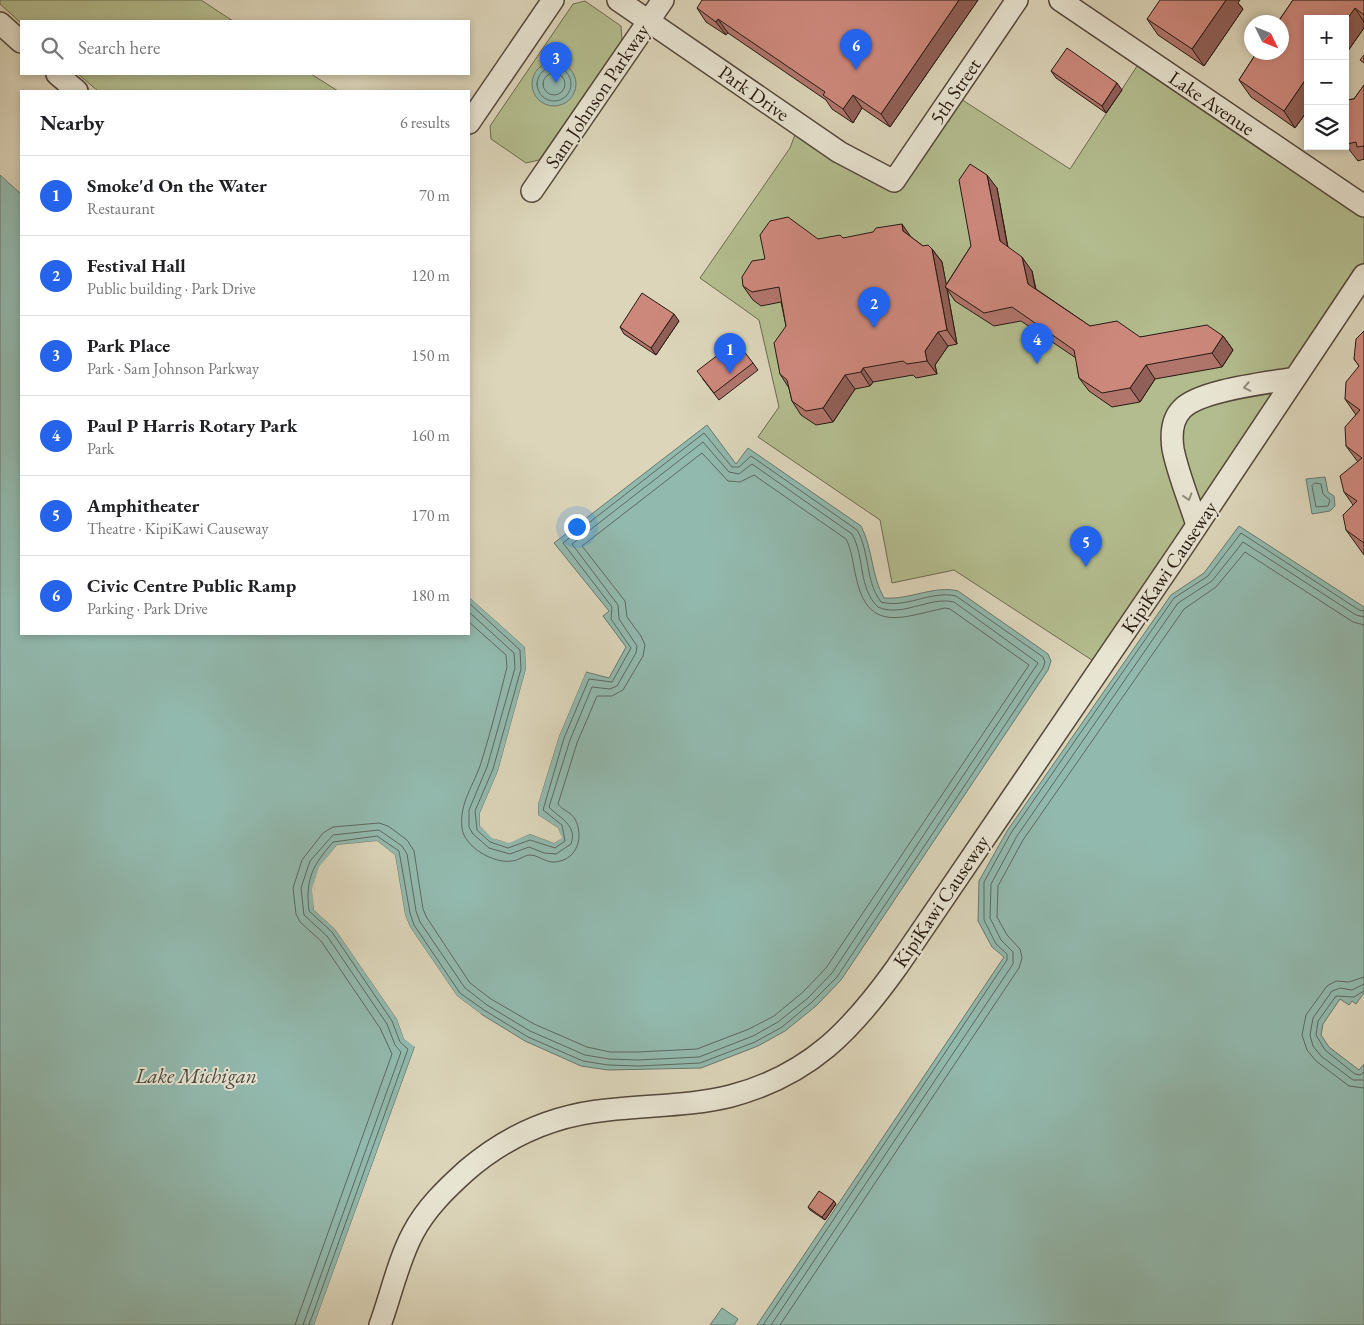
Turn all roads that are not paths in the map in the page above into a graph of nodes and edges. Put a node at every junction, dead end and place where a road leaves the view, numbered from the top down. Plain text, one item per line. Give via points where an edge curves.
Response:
1 (553, 0) edge
2 (618, 0) edge
3 (663, 0) edge
4 (1017, 0) edge
5 (1060, 0) edge
6 (649, 20) junction
7 (0, 23) edge
8 (20, 41) edge
9 (58, 75) edge
10 (76, 90) edge
11 (470, 122) edge
12 (894, 182) joint
13 (532, 191) dead end
14 (1364, 206) edge
15 (1364, 275) edge
16 (1295, 378) junction
17 (1197, 526) junction
18 (380, 1325) edge

1 - 11 street
2 - 6 street, Park Drive
3 - 6 street, Sam Johnson Parkway
4 - 12 street, 5th Street
5 - 14 street, Lake Avenue
6 - 12 street, Park Drive via 839,152
6 - 13 street, Sam Johnson Parkway
7 - 8 street
9 - 10 street
15 - 16 street, KipiKawi Causeway
16 - 17 street, KipiKawi Causeway
16 -> 17 street via 1212,394 1192,401 1182,409 1173,428 1173,448
17 - 18 street, KipiKawi Causeway via 897,967 843,1034 810,1061 732,1096 572,1116 536,1126 495,1147 448,1187 414,1232

